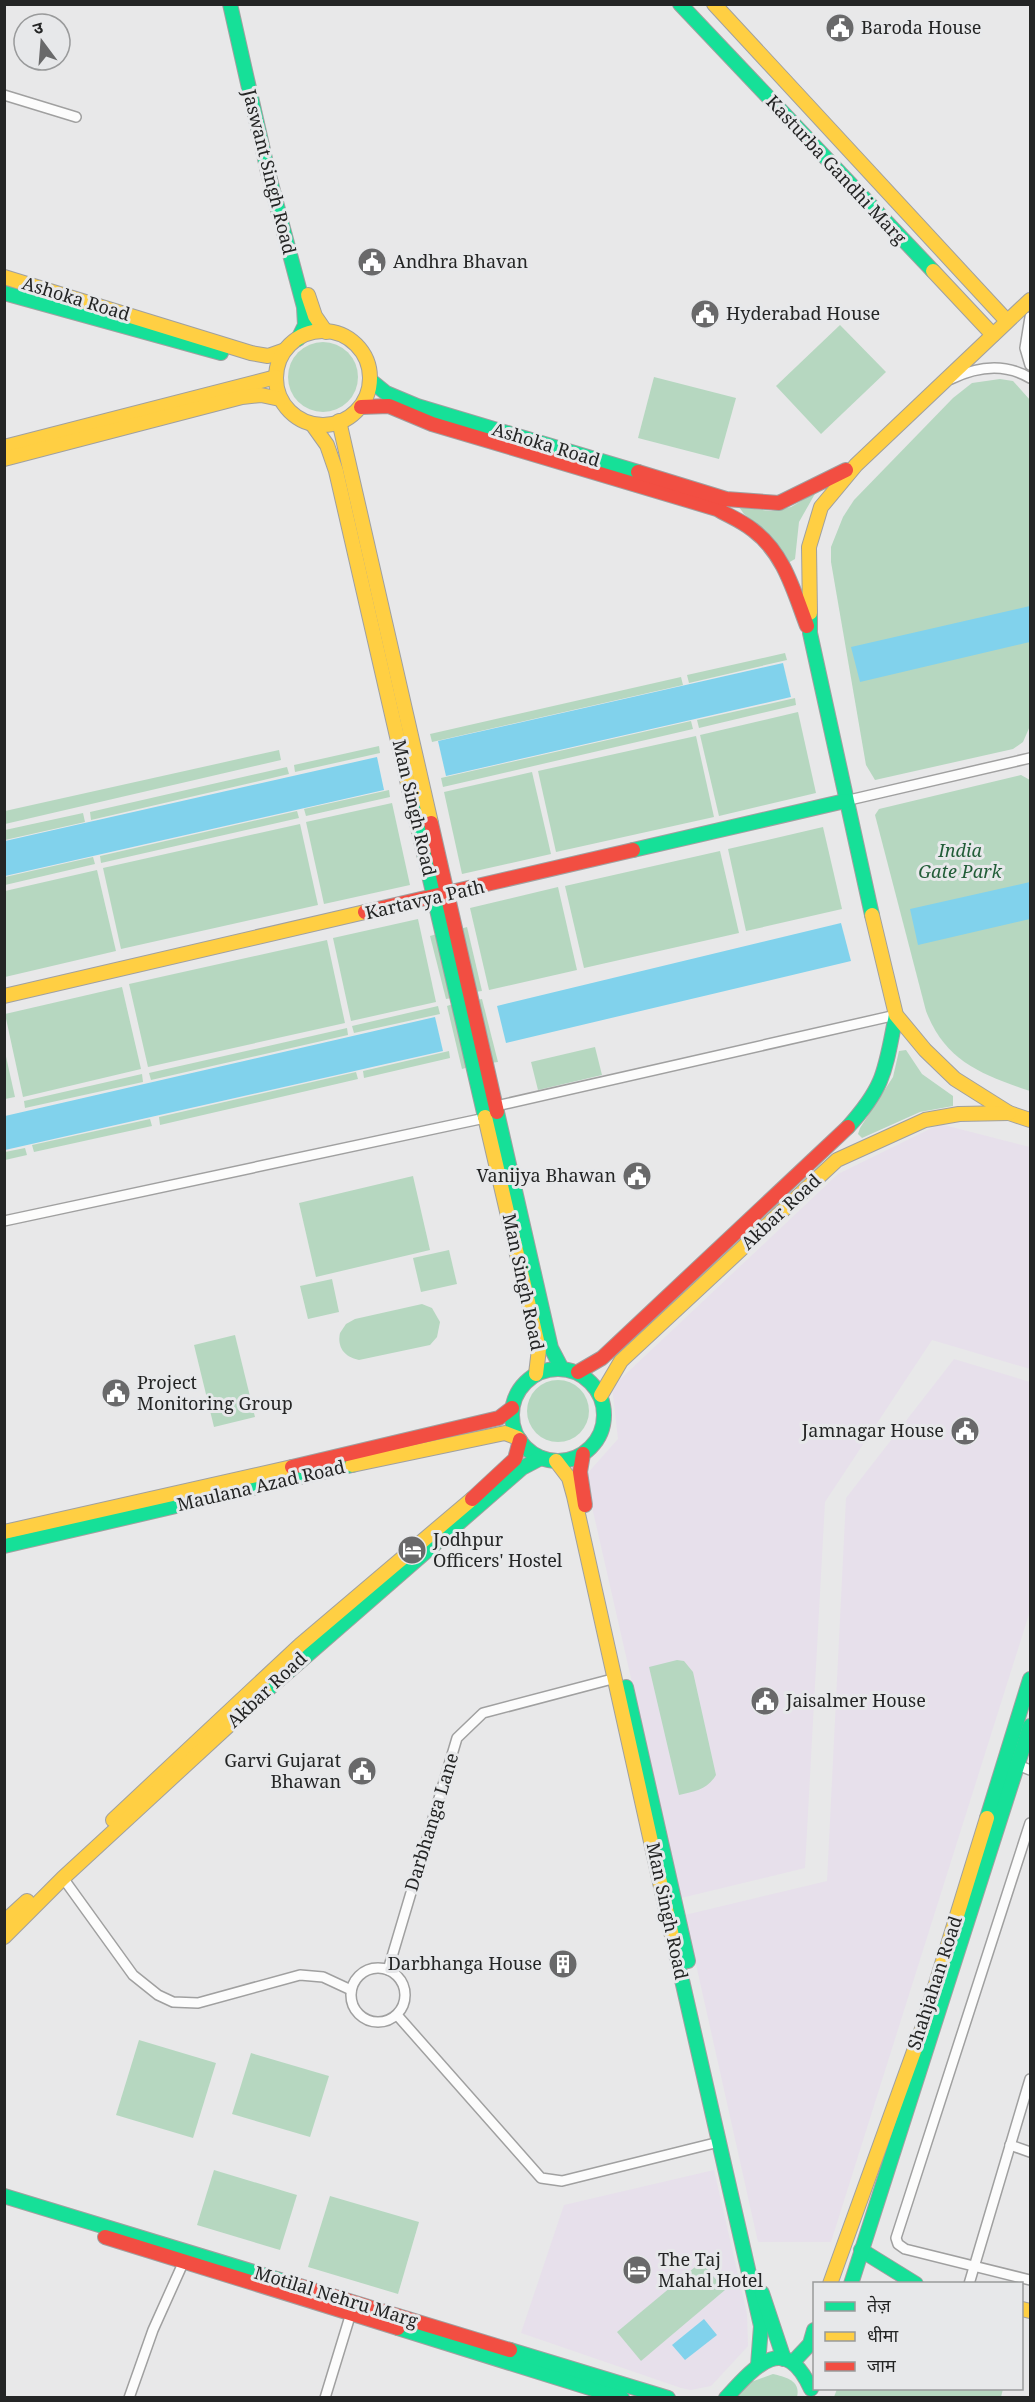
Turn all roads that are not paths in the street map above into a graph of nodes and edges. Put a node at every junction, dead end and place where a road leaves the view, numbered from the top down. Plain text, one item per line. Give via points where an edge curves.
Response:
1 (231, 4) edge
2 (237, 4) edge
3 (680, 4) edge
4 (714, 4) edge
5 (4, 95) edge
6 (76, 117) dead end
7 (4, 278) edge
8 (4, 293) edge
9 (1030, 300) edge
10 (1030, 317) edge
11 (1007, 321) junction
12 (326, 332) junction
13 (993, 334) junction
14 (298, 339) junction
15 (285, 350) junction
16 (1030, 365) edge
17 (276, 377) junction
18 (1030, 378) edge
19 (370, 380) junction
20 (940, 384) junction
21 (280, 399) junction
22 (361, 407) junction
23 (339, 422) junction
24 (312, 424) junction
25 (5, 451) edge
26 (855, 465) junction
27 (721, 504) junction
28 (810, 633) junction
29 (1030, 758) edge
30 (845, 801) junction
31 (442, 897) junction
32 (4, 996) edge
33 (896, 1015) junction
34 (496, 1106) junction
35 (1009, 1113) junction
36 (485, 1118) junction
37 (1030, 1120) edge
38 (841, 1134) junction
39 (856, 1151) junction
40 (4, 1221) edge
41 (562, 1369) junction
42 (578, 1372) junction
43 (536, 1374) junction
44 (600, 1395) junction
45 (512, 1408) junction
46 (519, 1439) junction
47 (581, 1455) junction
48 (541, 1458) junction
49 (556, 1461) junction
50 (4, 1532) edge
51 (4, 1546) edge
52 (616, 1678) junction
53 (1030, 1679) edge
54 (1030, 1726) edge
55 (1024, 1768) edge
56 (1030, 1824) edge
57 (63, 1878) junction
58 (4, 1922) edge
59 (4, 1936) edge
60 (388, 1970) junction
61 (351, 1990) junction
62 (397, 2015) junction
63 (1030, 2079) edge
64 (719, 2142) junction
65 (1010, 2145) junction
66 (1030, 2152) edge
67 (4, 2196) edge
68 (4, 2206) edge
69 (861, 2250) junction
70 (184, 2262) junction
71 (974, 2265) junction
72 (1030, 2280) edge
73 (830, 2282) edge
74 (851, 2282) edge
75 (914, 2282) edge
76 (969, 2282) edge
77 (351, 2313) junction
78 (813, 2334) edge
79 (789, 2359) junction
80 (758, 2365) junction
81 (811, 2389) edge
82 (129, 2397) edge
83 (325, 2397) edge
84 (622, 2397) edge
85 (668, 2397) edge
86 (726, 2397) edge

1 - 14 main road, Jaswant Singh Road via 303,307 305,325
2 - 12 main road, Jaswant Singh Road via 264,128 311,304
3 - 13 main road, Kasturba Gandhi Marg
4 - 11 main road, Kasturba Gandhi Marg
5 - 6 street
7 - 15 main road, Ashoka Road via 251,353 268,356
8 - 17 main road, Ashoka Road via 260,363
9 - 11 main road
10 - 16 street via 1025,348
11 - 13 main road
12 - 14 main road
12 - 19 main road via 348,339 362,350
13 - 20 main road
14 - 15 main road
15 - 17 main road
17 - 21 main road
17 - 25 main road
18 - 20 street via 1015,369 997,366
19 - 22 main road
19 - 27 main road, Ashoka Road via 386,393 417,406
20 - 26 main road
21 - 24 main road via 290,412
21 - 25 main road via 242,397
22 - 23 main road
22 - 27 main road, Ashoka Road via 388,406 432,424
23 - 24 main road
23 - 31 main road, Man Singh Road
24 - 31 main road, Man Singh Road via 322,434 332,461
26 - 27 main road via 779,503
26 - 28 main road via 821,507 809,547
27 - 28 main road via 757,532 772,550 785,570
28 - 30 main road
29 - 30 street
30 - 31 main road, Kartavya Path
30 - 33 main road
31 - 32 main road, Kartavya Path
31 - 34 main road, Man Singh Road
31 - 36 main road, Man Singh Road
33 - 34 street
33 - 35 main road via 955,1079
33 - 38 main road, Akbar Road via 883,1080 870,1103
34 - 41 main road, Man Singh Road via 551,1348
35 - 37 main road
35 - 39 main road, Akbar Road via 959,1114 925,1120
36 - 40 street
36 - 43 main road, Man Singh Road via 539,1349
38 - 39 main road
38 - 42 main road, Akbar Road via 602,1358
39 - 44 main road, Akbar Road via 837,1160 621,1361
41 - 42 main road
41 - 43 main road
42 - 44 main road
43 - 45 main road via 516,1395
44 - 47 main road via 605,1421 597,1439
45 - 46 main road
45 - 50 main road, Maulana Azad Road via 499,1418 457,1429
46 - 48 main road
46 - 51 main road, Maulana Azad Road via 505,1433 400,1454
46 - 58 main road, Akbar Road via 515,1459 499,1476 300,1645
47 - 49 main road
47 - 79 main road, Man Singh Road via 581,1486 677,1905 708,2064 764,2300
48 - 49 main road
48 - 57 main road, Akbar Road via 522,1468 306,1654
49 - 52 main road, Man Singh Road via 574,1496
52 - 60 street, Darbhanga Lane via 483,1713 457,1738
52 - 64 main road, Man Singh Road
53 - 73 main road, Shahjahan Road via 922,2029
54 - 55 main road, Shahjahan Road
55 - 69 main road, Shahjahan Road
56 - 71 street via 896,2238 905,2249
57 - 59 main road, Akbar Road
57 - 61 street via 133,1975 158,1995 173,2001 198,2003 300,1975 323,1977
60 - 61 street via 367,1970 358,1976
60 - 62 street via 403,1985 403,2006
61 - 62 street via 352,2006 367,2021 378,2023
62 - 64 street via 541,2178 562,2181
63 - 65 street
64 - 80 main road, Man Singh Road via 761,2326
65 - 66 street
65 - 71 street
67 - 85 main road, Motilal Nehru Marg
68 - 70 main road, Motilal Nehru Marg
69 - 74 main road, Shahjahan Road
69 - 75 main road
70 - 77 main road, Motilal Nehru Marg
70 - 82 street via 153,2330
71 - 72 street
71 - 76 street
77 - 83 street
77 - 84 main road, Motilal Nehru Marg
78 - 79 main road via 810,2344
79 - 80 main road via 771,2357
79 - 81 main road, Man Singh Road via 805,2370
80 - 86 main road

